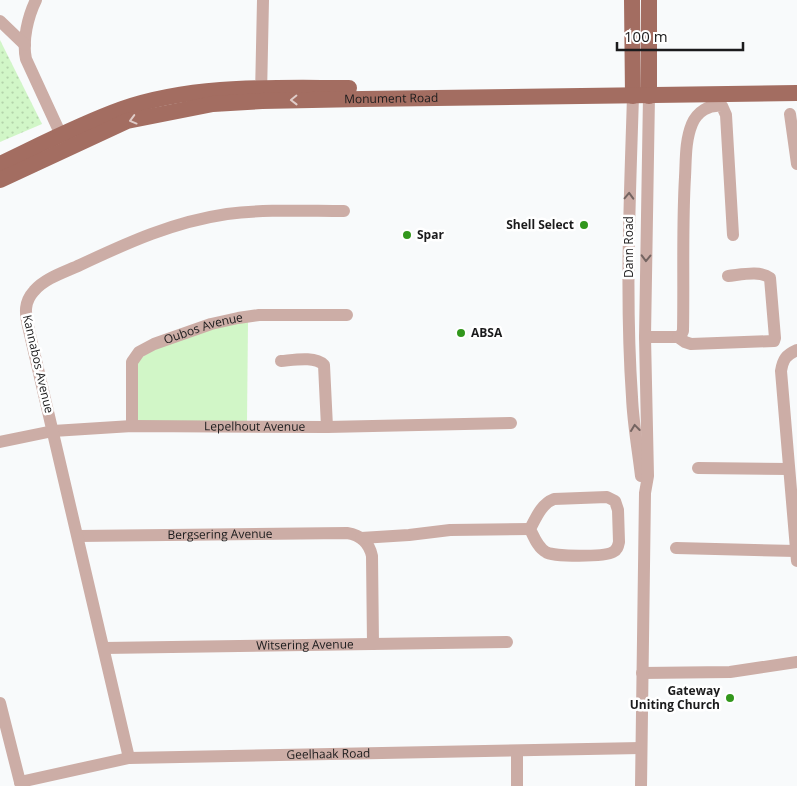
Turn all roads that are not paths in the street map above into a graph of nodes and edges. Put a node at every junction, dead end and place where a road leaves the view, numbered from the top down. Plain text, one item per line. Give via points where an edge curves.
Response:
1 (36, 0) edge
2 (262, 0) edge
3 (632, 0) edge
4 (649, 0) edge
5 (0, 21) edge
6 (25, 46) junction
7 (797, 82) edge
8 (641, 91) junction
9 (797, 93) edge
10 (261, 94) junction
11 (177, 96) junction
12 (213, 104) junction
13 (790, 114) dead end
14 (101, 133) junction
15 (61, 135) junction
16 (796, 143) edge
17 (0, 164) edge
18 (797, 164) edge
19 (0, 180) edge
20 (344, 211) dead end
21 (734, 236) dead end
22 (728, 276) dead end
23 (347, 315) dead end
24 (645, 337) junction
25 (678, 337) junction
26 (797, 350) edge
27 (281, 361) dead end
28 (511, 423) dead end
29 (132, 426) junction
30 (326, 426) junction
31 (53, 431) junction
32 (0, 442) edge
33 (698, 468) dead end
34 (790, 469) junction
35 (645, 493) junction
36 (530, 529) junction
37 (78, 536) junction
38 (361, 538) junction
39 (676, 548) dead end
40 (797, 556) edge
41 (507, 642) dead end
42 (373, 644) junction
43 (104, 648) junction
44 (797, 662) edge
45 (642, 673) junction
46 (0, 703) edge
47 (641, 748) junction
48 (517, 752) junction
49 (130, 758) junction
50 (21, 784) edge
51 (517, 786) edge
52 (641, 786) edge

1 - 6 street
2 - 10 street
3 - 8 main road, Dann Road
4 - 8 main road, Dann Road
5 - 6 street
6 - 15 street via 28,64
7 - 8 main road, Monument Road
8 - 9 main road, Monument Road
8 - 10 main road, Monument Road
8 -> 24 street, Dann Road
35 -> 8 street, Dann Road via 632,408 628,223
10 - 11 main road, Monument Road via 225,89
10 - 12 main road, Monument Road
11 - 12 main road via 210,98
11 - 15 main road, Monument Road via 122,109
12 -> 14 main road, Monument Road via 127,122
13 - 16 street
14 - 15 street via 66,139
14 - 19 main road, Monument Road
15 - 17 main road, Monument Road
16 - 18 street
20 - 31 street, Kannabos Avenue via 254,211 186,222 139,237 40,285 27,302 26,314
21 - 25 street via 726,115 722,106 716,106 697,115 687,146 683,216 684,331
22 - 25 street via 759,274 770,278 774,342 691,344
23 - 29 street, Oubos Avenue via 238,318 154,344 139,352 132,362
24 - 25 street
24 - 35 street, Dann Road via 648,476
26 - 34 street via 788,354 781,371
27 - 30 street via 322,362
28 - 30 street, Lepelhout Avenue
29 - 30 street, Lepelhout Avenue
29 - 31 street, Lepelhout Avenue
31 - 32 street, Lepelhout Avenue
31 - 37 street, Kannabos Avenue
33 - 34 street
34 - 40 street
35 - 45 street, Dann Road
36 - 36 street via 544,505 554,499 608,497 617,504 618,546 609,554 548,554 540,548
36 - 38 street, Bergsering Avenue via 450,530
37 - 38 street, Bergsering Avenue via 346,533
37 - 43 street, Kannabos Avenue
38 - 42 street via 372,556
39 - 40 street
41 - 42 street, Witsering Avenue
42 - 43 street, Witsering Avenue
43 - 49 street, Kannabos Avenue
44 - 45 street via 730,672
45 - 47 street, Dann Road
46 - 50 street
47 - 48 street, Geelhaak Road
47 - 52 street, Dann Road
48 - 49 street, Geelhaak Road
48 - 51 street
49 - 50 street, Geelhaak Road

